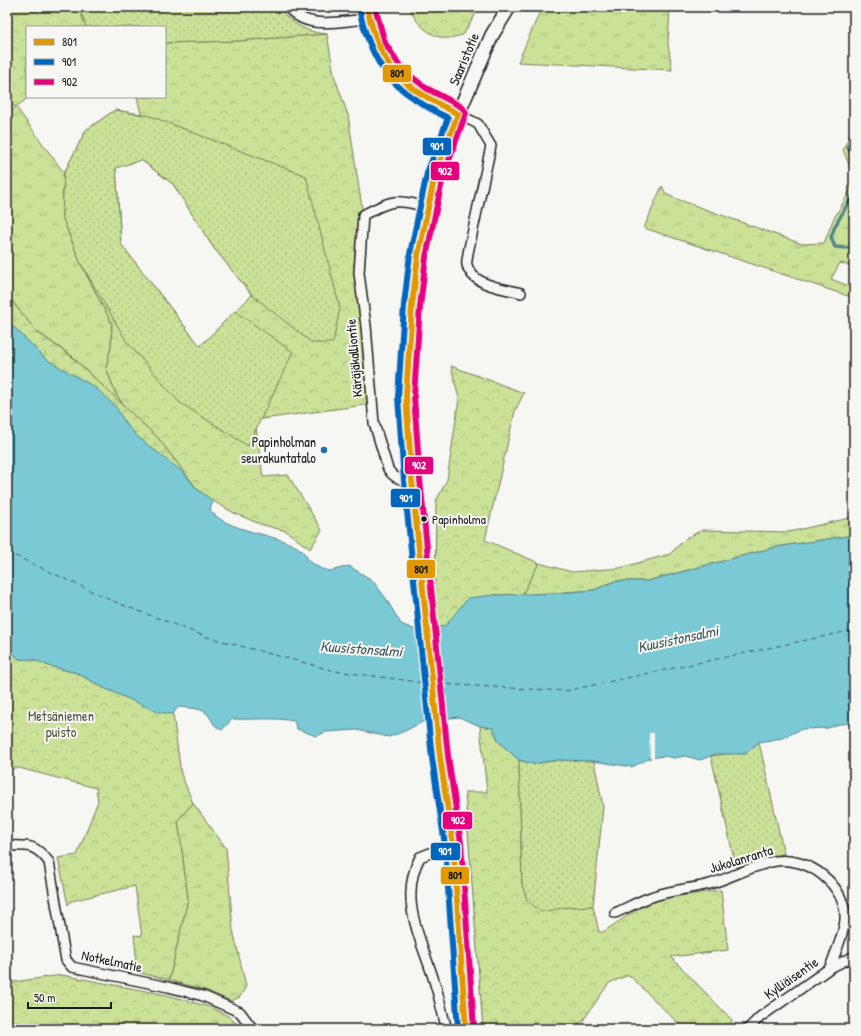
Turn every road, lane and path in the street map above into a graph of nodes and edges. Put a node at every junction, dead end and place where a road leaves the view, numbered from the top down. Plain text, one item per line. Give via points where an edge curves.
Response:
1 (288, 7) edge
2 (509, 7) edge
3 (368, 13) edge
4 (458, 114) junction
5 (427, 207) junction
6 (521, 293) dead end
7 (412, 480) junction
8 (453, 844) junction
9 (7, 846) edge
10 (615, 913) dead end
11 (854, 956) edge
12 (830, 968) junction
13 (253, 1029) edge
14 (446, 1029) edge
15 (466, 1029) edge
16 (748, 1029) edge

1 - 3 street via 299,17 327,23
2 - 4 main road, Saaristotie via 492,35
3 - 4 main road via 372,34 393,73 412,90
4 - 5 main road, Saaristotie via 435,175
4 - 6 street via 478,124 491,146 467,265 473,276 485,283
5 - 7 main road, Saaristotie via 418,256 407,367 406,396
5 - 7 street, Käräjäkalliontie via 399,200 385,203 363,215 359,273 374,423 388,469 399,480
7 - 8 main road, Saaristotie via 440,757
8 - 14 street via 420,857 411,895 412,916 436,985
8 - 15 main road, Saaristotie
9 - 13 street, Notkelmatie via 34,847 41,851 49,862 66,960 72,967 203,996 240,1012
10 - 12 street, Jukolanranta via 651,897 711,883 764,864 778,860 796,861 827,879 838,892 843,905 845,918
11 - 12 street, Kylliäisentie
12 - 16 street, Kylliäisentie via 760,1017

